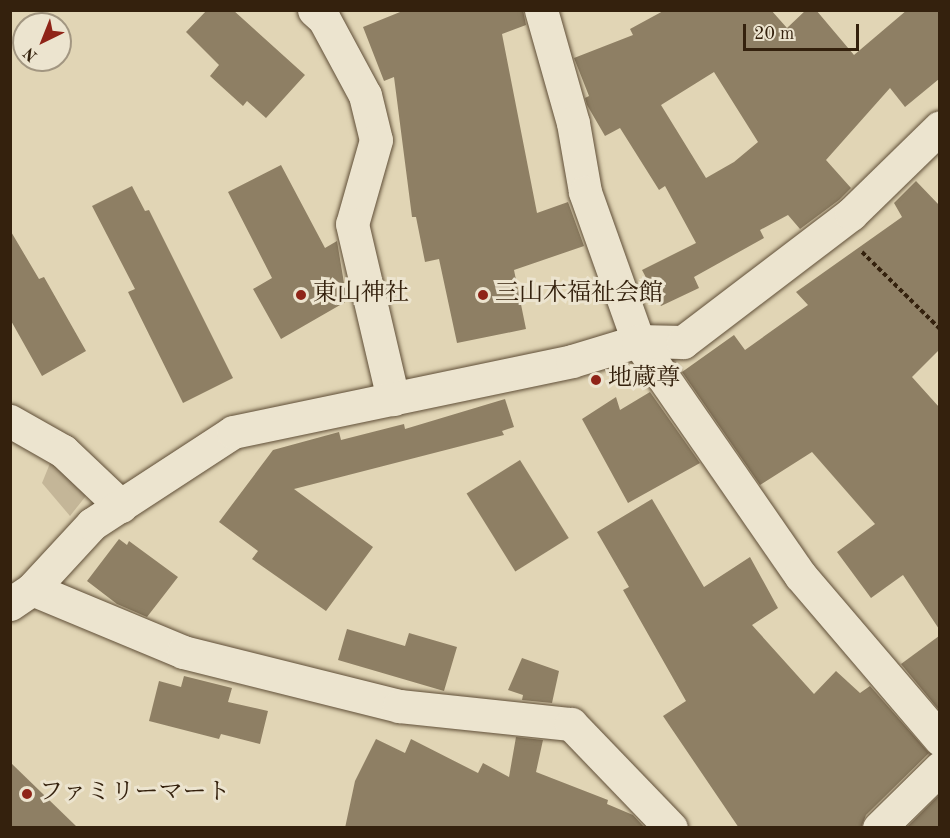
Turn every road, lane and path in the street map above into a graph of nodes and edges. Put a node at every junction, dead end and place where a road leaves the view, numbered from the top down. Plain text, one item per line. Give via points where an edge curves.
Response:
1 (314, 10) edge
2 (541, 10) edge
3 (939, 127) edge
4 (837, 224) junction
5 (939, 328) edge
6 (638, 341) junction
7 (393, 399) junction
8 (10, 421) edge
9 (121, 506) junction
10 (22, 596) edge
11 (939, 739) edge
12 (939, 768) edge
13 (671, 828) edge
14 (879, 828) edge

1 - 7 street via 324,19 365,94 376,140 352,224
2 - 6 street via 573,123 585,192
3 - 4 street
4 - 5 path
4 - 6 street via 683,342
6 - 7 street via 572,361
6 - 11 street via 800,575
7 - 9 street via 232,432
8 - 9 street via 63,451
9 - 10 street via 92,524
10 - 13 street via 183,652 399,706 571,724
12 - 14 street

